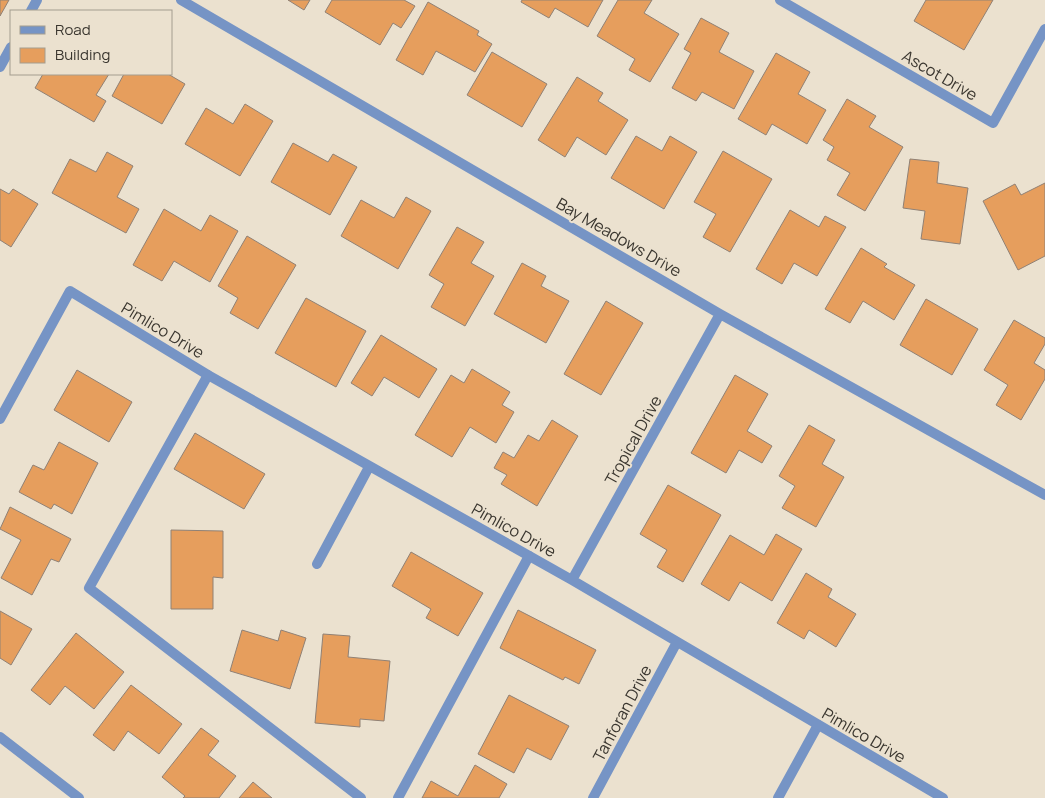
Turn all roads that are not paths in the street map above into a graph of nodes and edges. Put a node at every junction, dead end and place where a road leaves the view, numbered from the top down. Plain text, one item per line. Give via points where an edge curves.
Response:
1 (181, 0) edge
2 (780, 0) edge
3 (200, 4) edge
4 (1045, 29) edge
5 (10, 49) edge
6 (0, 67) edge
7 (720, 314) junction
8 (208, 375) junction
9 (0, 419) edge
10 (369, 467) junction
11 (1045, 495) edge
12 (529, 556) junction
13 (317, 564) dead end
14 (572, 580) junction
15 (677, 642) junction
16 (818, 725) junction
17 (0, 737) edge
18 (80, 798) edge
19 (361, 798) edge
20 (398, 798) edge
21 (593, 798) edge
22 (778, 798) edge
23 (943, 798) edge

1 - 3 street, Bay Meadows Drive
2 - 4 street, Ascot Drive via 993,123
3 - 7 street, Bay Meadows Drive
5 - 6 street
7 - 11 street, Bay Meadows Drive
7 - 14 street, Tropical Drive
8 - 9 street, Pimlico Drive via 70,291
8 - 10 street, Pimlico Drive
8 - 19 street via 89,588
10 - 12 street, Pimlico Drive
10 - 13 street
12 - 14 street, Pimlico Drive
12 - 20 street
14 - 15 street, Pimlico Drive
15 - 16 street, Pimlico Drive
15 - 21 street, Tanforan Drive
16 - 22 street
16 - 23 street, Pimlico Drive
17 - 18 street

